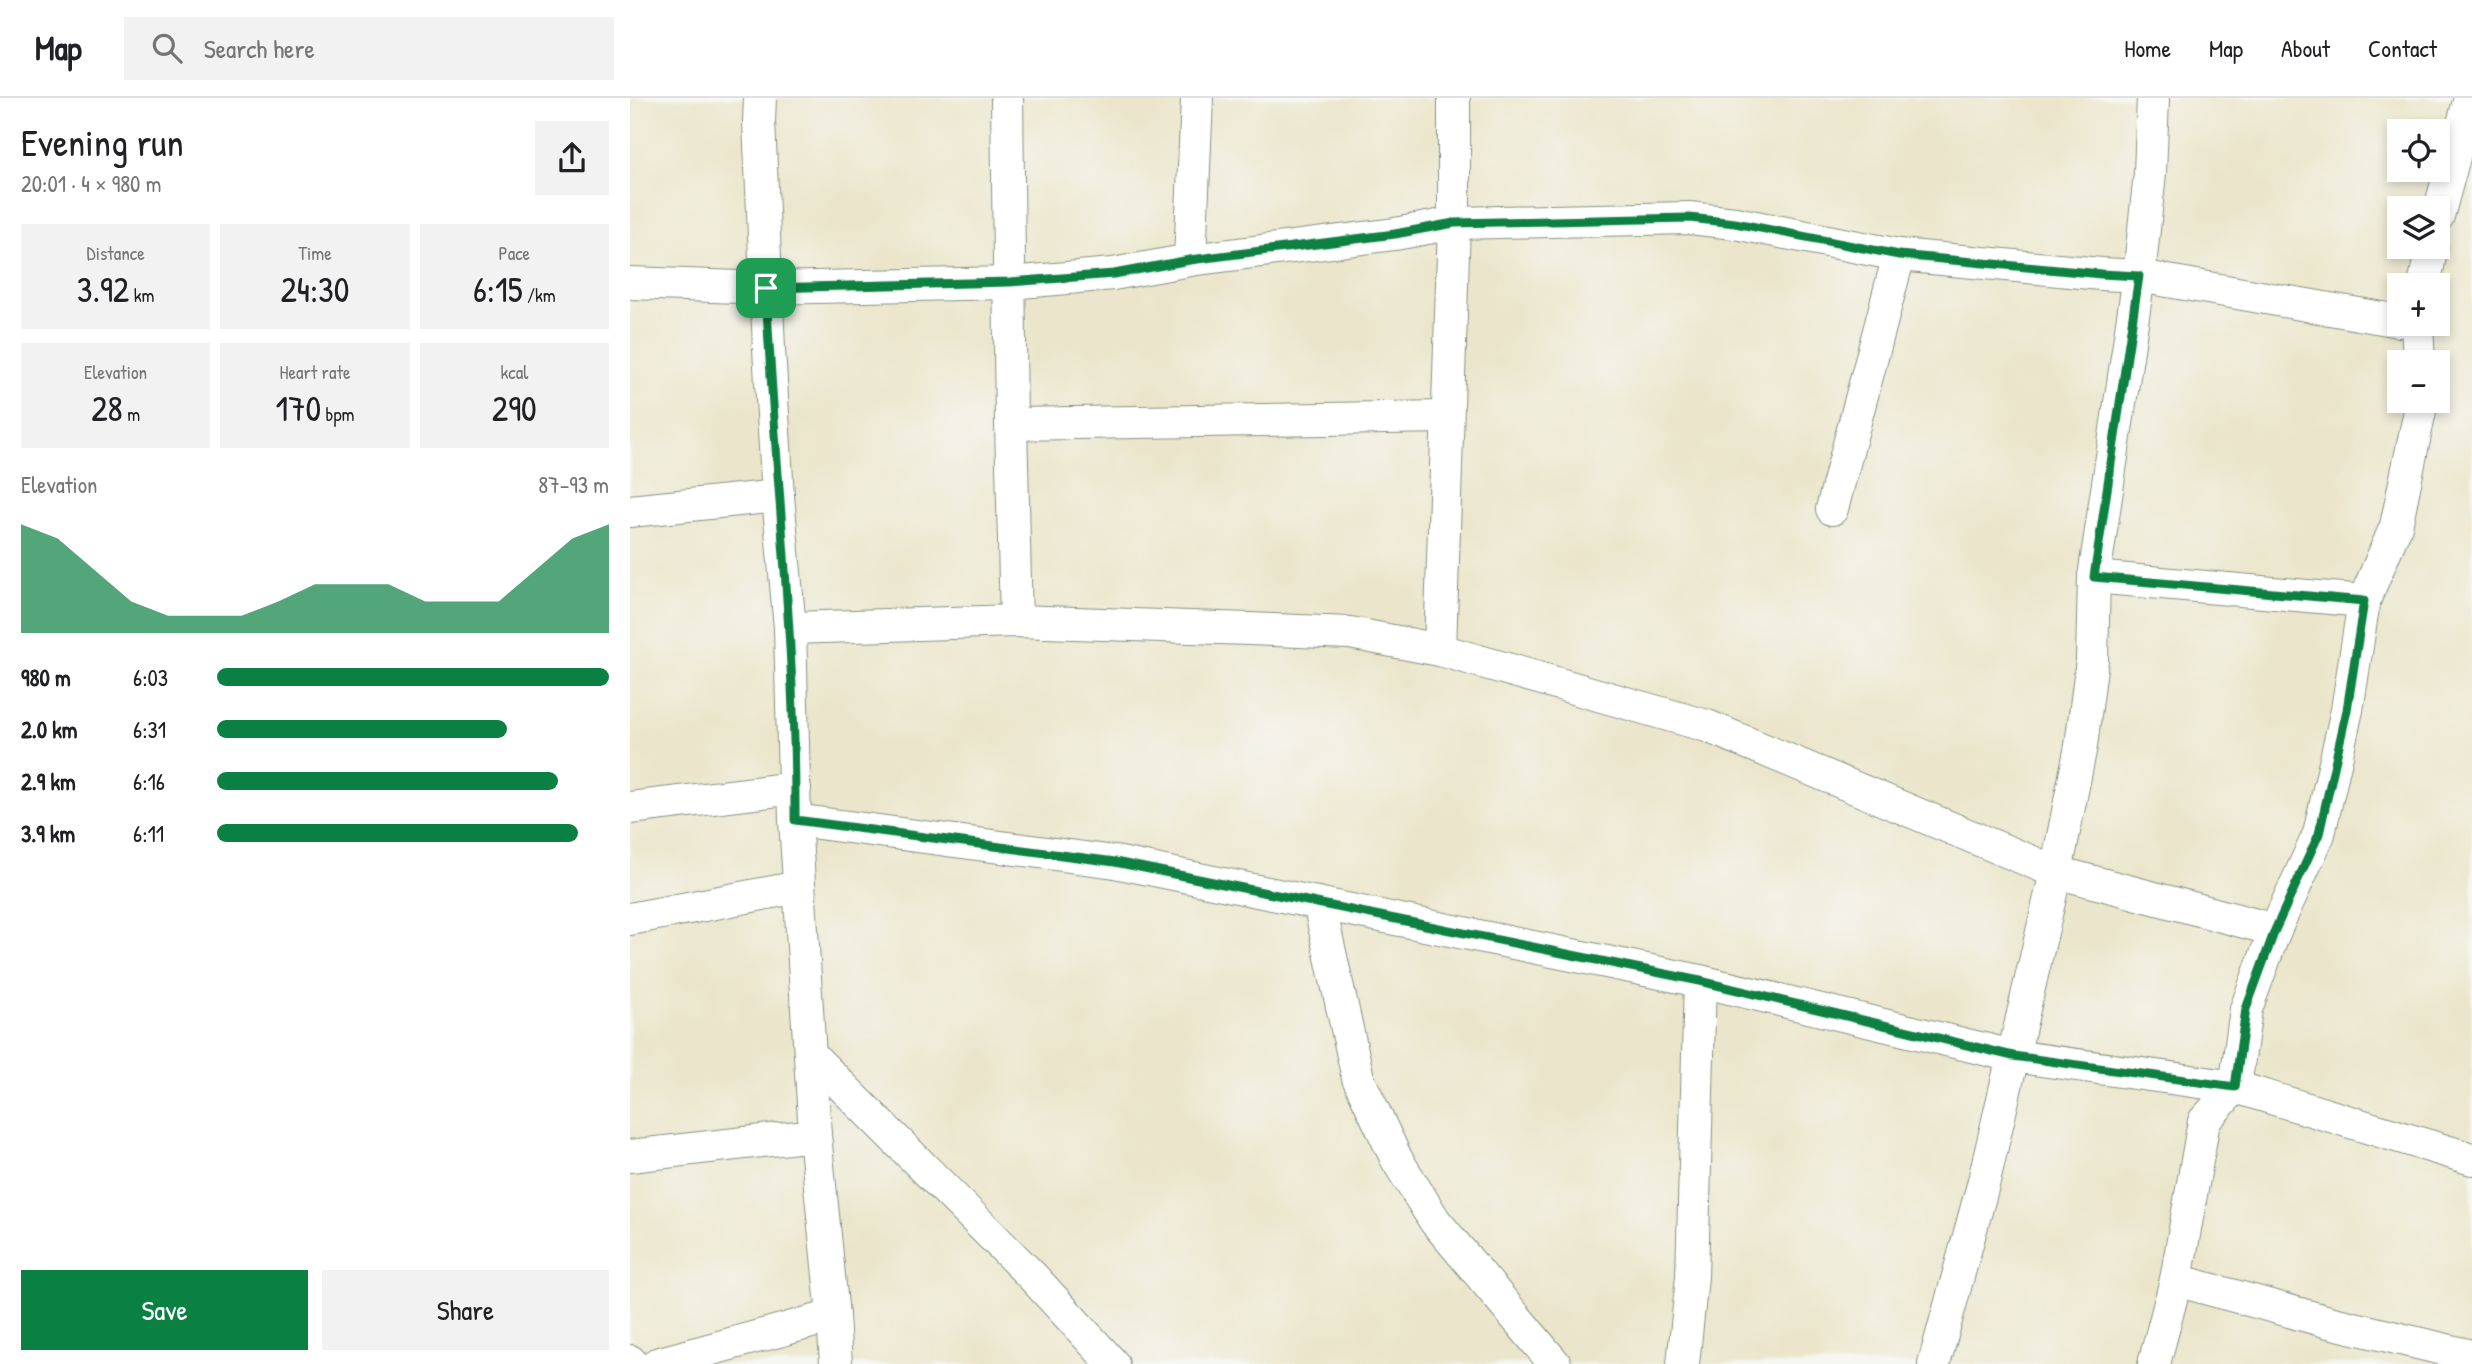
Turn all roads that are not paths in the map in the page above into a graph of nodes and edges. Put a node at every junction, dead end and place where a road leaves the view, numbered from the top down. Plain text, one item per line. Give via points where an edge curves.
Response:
1 (760, 98) edge
2 (1007, 98) edge
3 (1197, 98) edge
4 (1454, 98) edge
5 (2153, 98) edge
6 (2470, 98) edge
7 (2443, 196) edge
8 (1454, 223) junction
9 (1899, 255) junction
10 (1190, 260) junction
11 (2139, 276) junction
12 (1010, 282) junction
13 (630, 283) edge
14 (766, 288) junction
15 (2387, 319) edge
16 (2420, 413) edge
17 (1447, 417) junction
18 (1011, 424) junction
19 (778, 496) junction
20 (1832, 509) dead end
21 (630, 511) edge
22 (2094, 577) junction
23 (2364, 601) junction
24 (1016, 621) junction
25 (790, 628) junction
26 (1440, 650) junction
27 (795, 788) junction
28 (630, 808) edge
29 (795, 820) junction
30 (2056, 872) junction
31 (799, 887) junction
32 (1319, 903) junction
33 (630, 919) edge
34 (2275, 930) junction
35 (1700, 981) junction
36 (810, 1054) junction
37 (2013, 1056) junction
38 (2235, 1087) junction
39 (815, 1135) junction
40 (630, 1156) edge
41 (2472, 1159) edge
42 (2176, 1280) junction
43 (833, 1316) junction
44 (2472, 1356) edge
45 (657, 1364) edge
46 (836, 1364) edge
47 (1113, 1364) edge
48 (1555, 1364) edge
49 (1683, 1364) edge
50 (1934, 1364) edge
51 (2154, 1364) edge

1 - 14 street
2 - 12 street
3 - 10 street
4 - 8 street
5 - 11 street
6 - 7 street
8 - 9 street via 1689,218
8 - 10 street
8 - 17 street
9 - 11 street
9 - 20 street
10 - 12 street via 1114,274
11 - 15 street
11 - 22 street
12 - 14 street
12 - 18 street
13 - 14 street
14 - 19 street
16 - 23 street via 2396,526
17 - 18 street
17 - 26 street
18 - 24 street
19 - 21 street
19 - 25 street
22 - 23 street
22 - 30 street via 2092,660 2081,746
23 - 34 street via 2347,710 2319,834
24 - 25 street
24 - 26 street via 1350,633
25 - 27 street
26 - 30 street via 1707,726
27 - 28 street
27 - 29 street
29 - 31 street
29 - 32 street via 1115,862
30 - 34 street
30 - 37 street
31 - 33 street
31 - 36 street
32 - 35 street
32 - 48 street via 1358,1078 1397,1160 1435,1221
34 - 38 street via 2246,1009
35 - 37 street
35 - 49 street via 1692,1277
36 - 39 street
36 - 47 street via 1033,1277
37 - 38 street
37 - 50 street
38 - 41 street
38 - 42 street via 2204,1121
39 - 40 street
39 - 43 street
42 - 44 street
42 - 51 street
43 - 45 street
43 - 46 street

